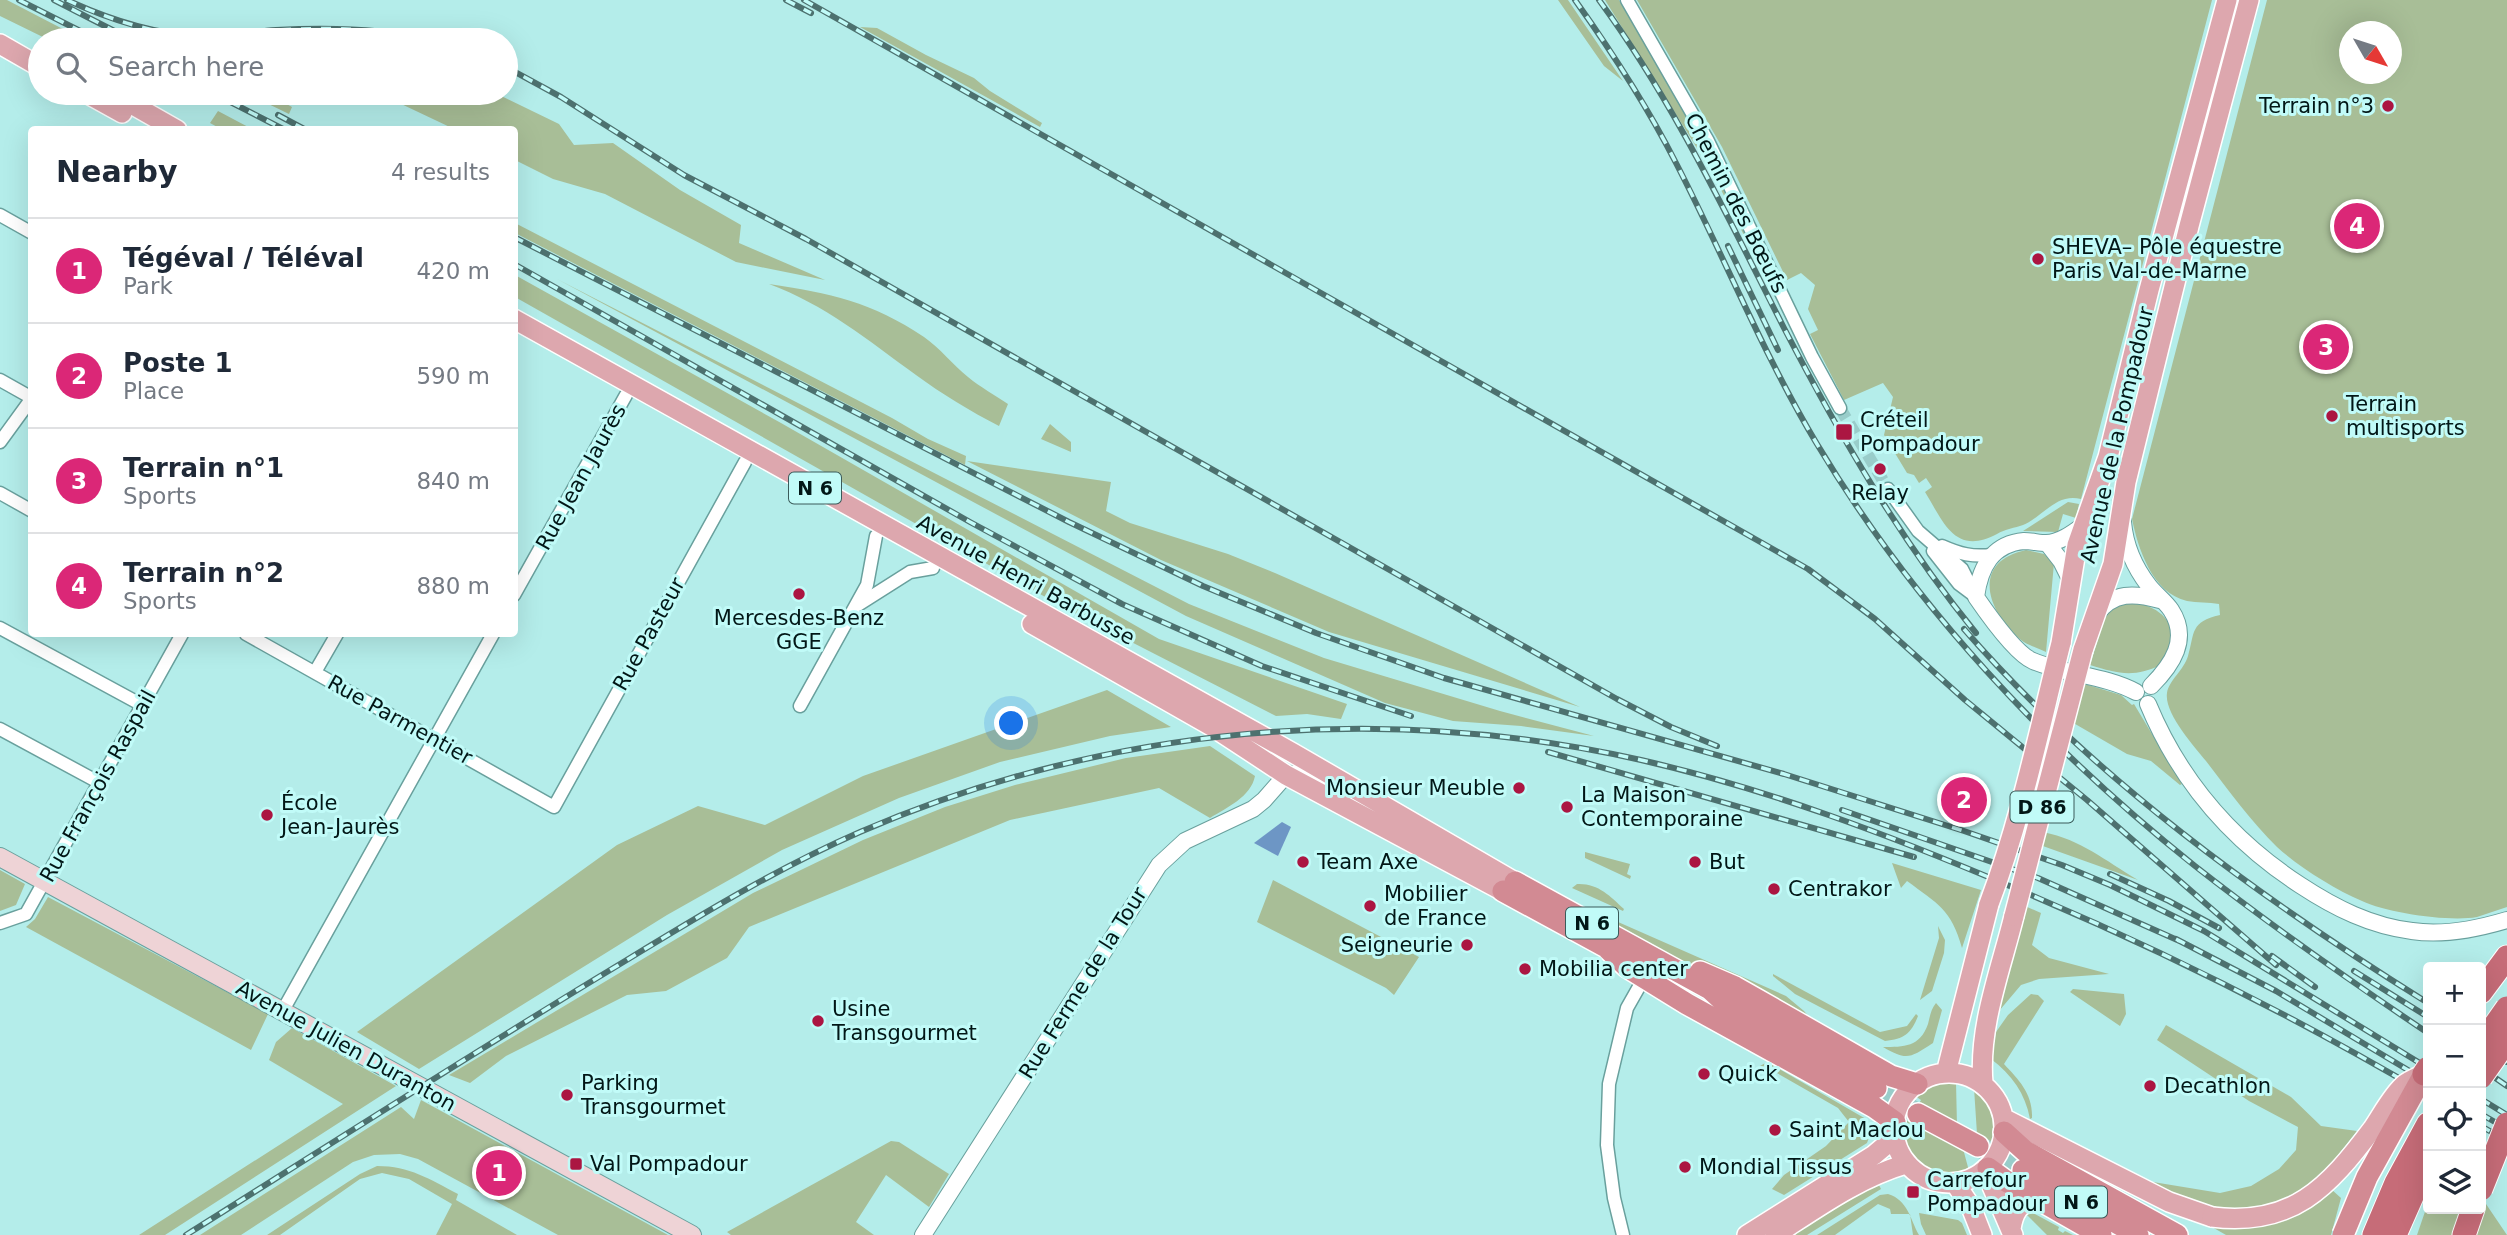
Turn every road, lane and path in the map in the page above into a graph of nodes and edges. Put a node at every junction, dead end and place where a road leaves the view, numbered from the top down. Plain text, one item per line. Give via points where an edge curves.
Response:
1 (1627, 0) edge
2 (2227, 0) edge
3 (2249, 0) edge
4 (0, 30) edge
5 (0, 44) edge
6 (28, 45) edge
7 (28, 60) edge
8 (107, 105) edge
9 (133, 105) edge
10 (143, 126) edge
11 (170, 126) edge
12 (0, 215) edge
13 (28, 231) edge
14 (518, 321) edge
15 (518, 335) edge
16 (0, 380) edge
17 (626, 395) junction
18 (28, 396) edge
19 (28, 404) edge
20 (1840, 408) tunnel mouth
21 (0, 442) edge
22 (745, 462) junction
23 (1888, 489) tunnel mouth
24 (0, 494) edge
25 (28, 509) edge
26 (2122, 509) junction
27 (2085, 524) junction
28 (876, 536) junction
29 (1926, 539) junction
30 (2047, 543) junction
31 (1991, 555) junction
32 (933, 568) junction
33 (2071, 581) junction
34 (518, 588) edge
35 (1976, 597) junction
36 (2162, 601) junction
37 (858, 605) junction
38 (2090, 624) junction
39 (0, 628) edge
40 (180, 637) edge
41 (251, 637) edge
42 (335, 637) edge
43 (491, 637) edge
44 (315, 672) junction
45 (2144, 689) junction
46 (142, 705) junction
47 (800, 706) dead end
48 (0, 729) edge
49 (434, 739) junction
50 (1286, 775) junction
51 (100, 783) junction
52 (1356, 790) junction
53 (554, 807) joint
54 (0, 857) edge
55 (45, 882) junction
56 (1509, 886) junction
57 (2507, 920) edge
58 (0, 923) edge
59 (1608, 949) junction
60 (2507, 957) edge
61 (1668, 966) junction
62 (1644, 978) junction
63 (2486, 985) edge
64 (1722, 1000) junction
65 (2507, 1008) edge
66 (282, 1012) junction
67 (2486, 1038) edge
68 (2507, 1040) edge
69 (2486, 1070) edge
70 (1946, 1073) junction
71 (2423, 1073) edge
72 (2423, 1076) edge
73 (1983, 1083) junction
74 (1917, 1084) junction
75 (1877, 1088) tunnel mouth
76 (1918, 1114) tunnel mouth
77 (2507, 1124) edge
78 (2004, 1126) junction
79 (1894, 1130) junction
80 (2423, 1133) edge
81 (1978, 1146) tunnel mouth
82 (1906, 1164) junction
83 (1986, 1169) junction
84 (2023, 1170) tunnel mouth
85 (2423, 1171) edge
86 (2486, 1176) edge
87 (1955, 1183) junction
88 (2035, 1198) junction
89 (2423, 1199) edge
90 (2471, 1214) edge
91 (2012, 1232) edge
92 (692, 1235) edge
93 (923, 1235) edge
94 (1623, 1235) edge
95 (1746, 1235) edge
96 (1776, 1235) edge
97 (1982, 1235) edge
98 (2101, 1235) edge
99 (2138, 1235) edge
100 (2177, 1235) edge
101 (2343, 1235) edge
102 (2374, 1235) edge
103 (2395, 1235) edge
104 (2409, 1235) edge
105 (2465, 1235) edge

1 - 20 street, Chemin des Bœufs via 1708,141
2 - 27 main road, Avenue de la Pompadour / D 86 via 2108,457
3 - 26 main road, Avenue de la Pompadour / D 86 via 2189,226
4 - 6 main road
5 - 7 main road
8 - 10 main road
9 - 11 main road
12 - 13 street
14 - 52 main road, Avenue Henri Barbusse / N 6
15 - 17 main road, Avenue Henri Barbusse / N 6
16 - 18 street
17 - 22 main road, Avenue Henri Barbusse / N 6
17 - 34 street, Rue Jean Jaurès
19 - 21 street
22 - 28 main road, Avenue Henri Barbusse / N 6
22 - 53 street, Rue Pasteur
23 - 29 street
24 - 25 street
26 - 36 street via 2124,534 2139,572
26 - 38 main road, Avenue de la Pompadour / D 86 via 2113,564
27 - 30 street
27 - 33 main road, Avenue de la Pompadour / D 86
28 - 32 main road, Avenue Henri Barbusse / N 6
28 - 37 street via 867,585
29 - 31 street via 1960,554
29 - 35 street via 1959,584
30 - 31 street via 2011,543
30 - 33 street
31 - 35 street via 1981,572
32 - 37 street via 910,572
32 - 50 main road, Avenue Henri Barbusse / N 6 via 1213,727
33 - 70 main road, Avenue de la Pompadour / D 86, bridge via 2061,643 2026,785 1989,904
35 - 45 street via 2030,660
36 - 38 street via 2123,594 2102,607
36 - 45 street via 2176,618 2179,646 2171,664
37 - 47 street
38 - 73 main road, Avenue de la Pompadour / D 86, bridge via 1984,1034
39 - 46 street
40 - 46 street, Rue François Raspail
41 - 44 street, Rue Parmentier
42 - 44 street
43 - 49 street
44 - 49 street, Rue Parmentier
45 - 57 street via 2138,701 2148,704 2185,775 2213,810 2253,851 2312,893 2345,912 2414,932 2468,930
46 - 51 street, Rue François Raspail
48 - 51 street
49 - 53 street, Rue Parmentier
49 - 66 street
50 - 52 street via 1301,772 1328,787
50 - 56 main road, Avenue Henri Barbusse / N 6
50 - 93 street, Rue Ferme de la Tour via 1253,809 1185,841 1158,865
51 - 55 street, Rue François Raspail
52 - 56 main road, Avenue Henri Barbusse / N 6
54 - 55 main road, Avenue Julien Duranton
55 - 58 street, Rue François Raspail via 26,914
55 - 66 main road, Avenue Julien Duranton
56 - 59 highway, N 6
56 - 61 highway, N 6
59 - 62 highway
59 - 64 highway, N 6 via 1708,1000
60 - 63 highway
61 - 64 highway, N 6
61 - 74 highway via 1682,965 1735,987 1891,1076
62 - 79 highway via 1874,1107
62 - 94 street via 1627,1008 1608,1084 1607,1145
64 - 75 highway, N 6
65 - 67 highway, bridge
66 - 92 main road, Avenue Julien Duranton
68 - 69 highway, bridge
70 - 73 main road
70 - 74 main road
71 - 78 main road, bridge via 2404,1085 2326,1184 2305,1200 2258,1219 2212,1217 2169,1202
72 - 101 highway, bridge via 2367,1177
73 - 78 main road via 1997,1099
74 - 79 main road via 1898,1108
76 - 81 highway
77 - 86 highway, bridge
78 - 83 main road via 1998,1153
78 - 100 highway via 2025,1151
79 - 82 main road via 1898,1152
79 - 95 main road via 1874,1155
80 - 102 highway
82 - 87 main road via 1931,1179
82 - 96 main road via 1846,1190
83 - 87 main road
83 - 88 highway
83 - 91 main road
84 - 99 highway, N 6
85 - 103 highway
87 - 97 main road
88 - 91 main road via 2013,1216
88 - 98 highway
89 - 104 highway
90 - 105 highway

